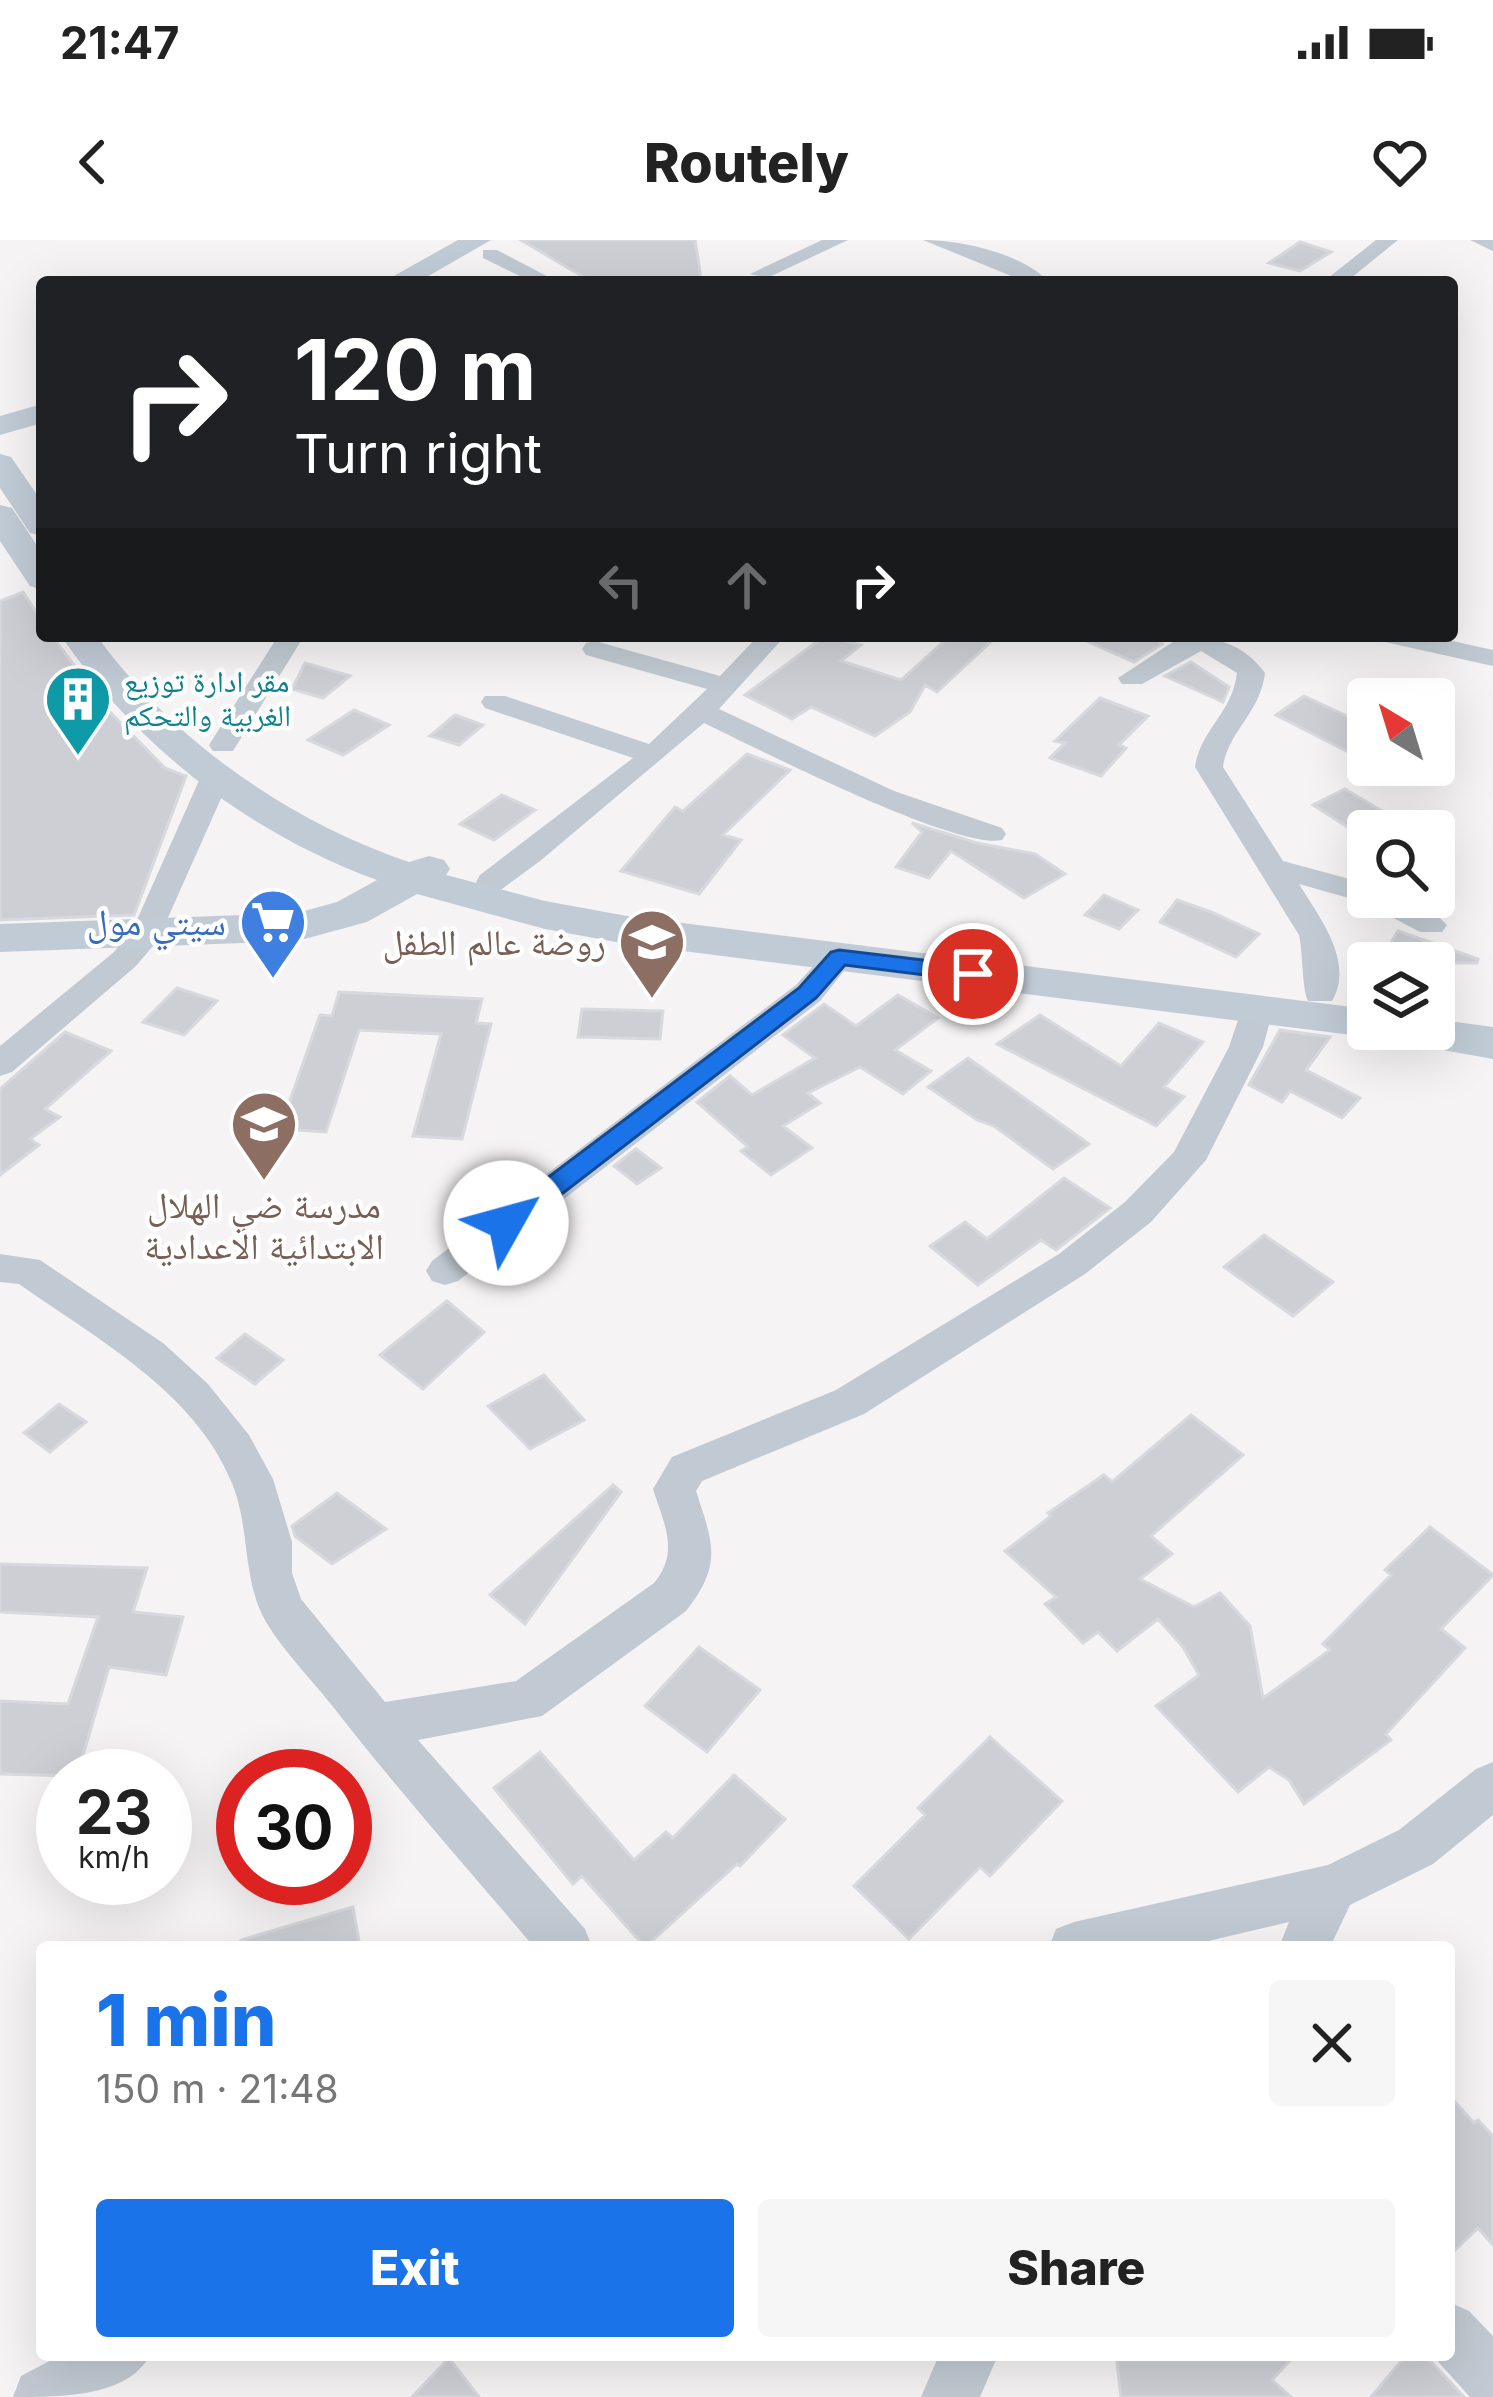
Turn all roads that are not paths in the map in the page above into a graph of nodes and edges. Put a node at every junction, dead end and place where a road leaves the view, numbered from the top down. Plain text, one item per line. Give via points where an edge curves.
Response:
1 (838, 240) edge
2 (934, 240) edge
3 (1388, 240) edge
4 (1480, 240) edge
5 (482, 245) edge
6 (1493, 245) edge
7 (760, 274) dead end
8 (411, 276) edge
9 (505, 276) edge
10 (537, 276) edge
11 (1029, 276) edge
12 (1342, 276) edge
13 (36, 415) edge
14 (0, 427) edge
15 (0, 464) edge
16 (0, 515) edge
17 (36, 517) edge
18 (36, 570) edge
19 (84, 642) edge
20 (121, 642) edge
21 (288, 642) edge
22 (766, 642) edge
23 (1191, 642) edge
24 (1205, 642) edge
25 (1421, 642) edge
26 (595, 649) dead end
27 (1493, 658) edge
28 (1132, 678) dead end
29 (726, 686) junction
30 (495, 702) dead end
31 (701, 711) junction
32 (655, 755) junction
33 (219, 760) junction
34 (991, 834) dead end
35 (1275, 868) junction
36 (424, 873) junction
37 (1347, 889) edge
38 (511, 894) junction
39 (1417, 918) edge
40 (1431, 925) dead end
41 (148, 933) junction
42 (0, 938) edge
43 (839, 957) junction
44 (1320, 993) junction
45 (1347, 997) edge
46 (1256, 1010) junction
47 (1455, 1011) edge
48 (1493, 1016) edge
49 (1347, 1022) edge
50 (1455, 1038) edge
51 (1493, 1043) edge
52 (0, 1064) edge
53 (0, 1268) edge
54 (446, 1271) dead end
55 (375, 1725) junction
56 (1493, 1786) edge
57 (1333, 1888) junction
58 (562, 1941) edge
59 (1100, 1941) edge
60 (1307, 1941) edge
61 (1455, 2338) edge
62 (110, 2361) edge
63 (966, 2361) edge
64 (1493, 2379) edge
65 (42, 2397) edge
66 (950, 2397) edge

1 - 7 street
2 - 11 street
3 - 12 street
4 - 6 street
5 - 8 main road
5 - 9 street
5 - 10 street
13 - 14 main road
15 - 17 main road
16 - 18 main road
19 - 33 main road via 128,699
20 - 33 main road
21 - 33 street
22 - 29 street
23 - 28 street
24 - 35 street via 1251,673 1248,705 1215,741 1209,767
25 - 27 street
26 - 29 street
29 - 31 street
30 - 32 street
31 - 32 street
31 - 34 street via 884,797
32 - 38 street
33 - 36 main road via 304,835
33 - 41 street
35 - 37 street
35 - 44 street via 1318,942
36 - 38 main road
36 - 41 main road via 316,924
38 - 43 main road
38 - 44 main road
39 - 40 street
41 - 42 main road
41 - 52 street
43 - 46 main road
43 - 54 street via 808,993
44 - 45 main road
46 - 49 main road
46 - 55 street via 1188,1160 1138,1212 1072,1264 850,1402 687,1469 674,1489 694,1550 690,1576 670,1597 526,1701
47 - 48 main road
50 - 51 main road
53 - 55 street via 26,1270 149,1354 194,1396 252,1479 283,1610
55 - 58 street
56 - 57 street via 1416,1847
57 - 59 street
57 - 60 street
61 - 64 street
62 - 65 street
63 - 66 street

